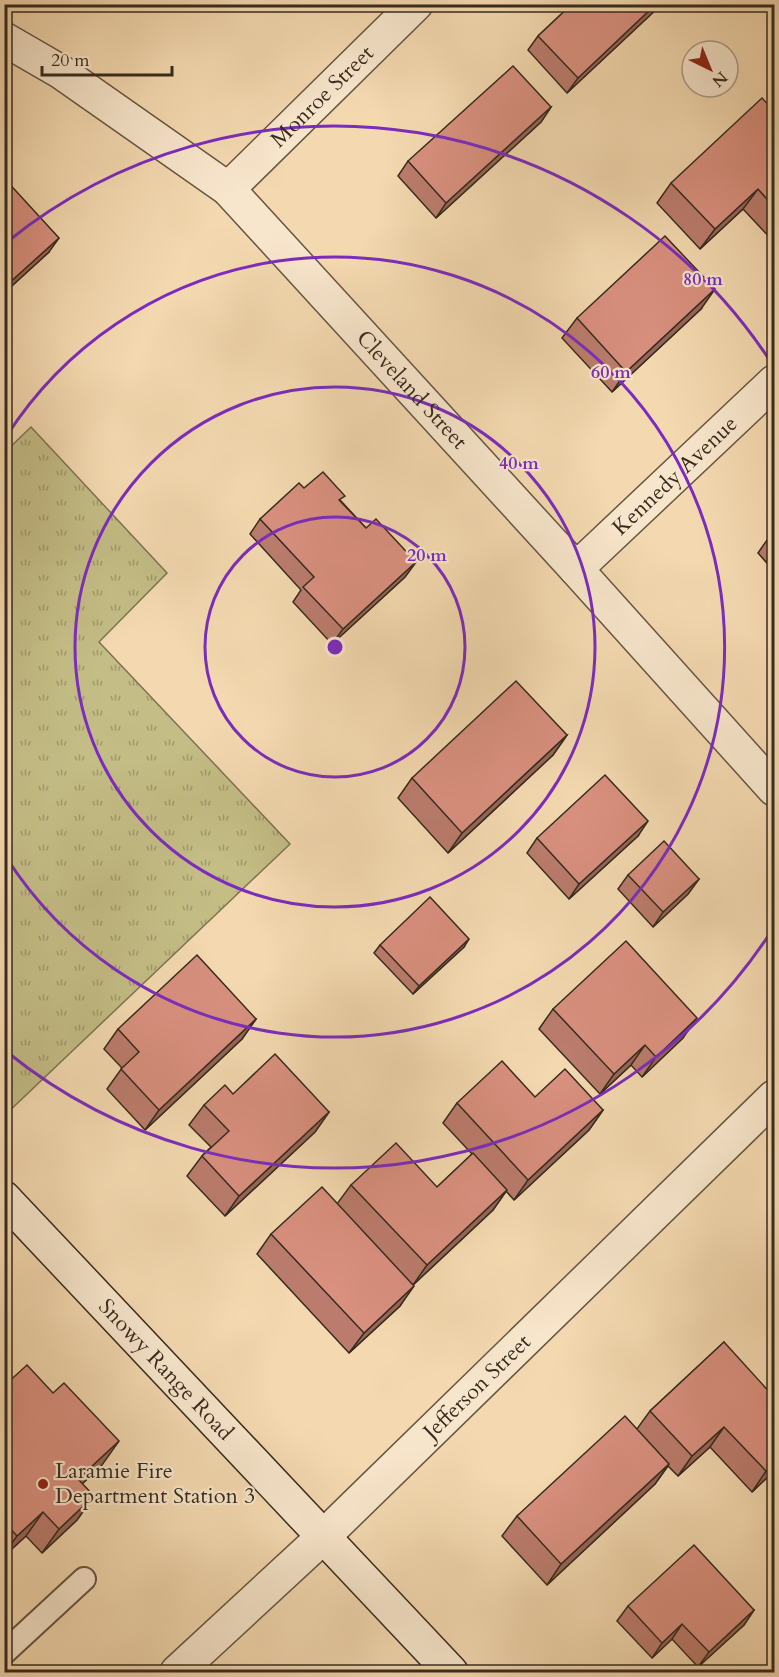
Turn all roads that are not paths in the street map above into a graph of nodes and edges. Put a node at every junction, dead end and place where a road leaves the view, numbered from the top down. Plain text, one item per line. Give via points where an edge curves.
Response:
1 (416, 4) edge
2 (4, 39) edge
3 (228, 189) junction
4 (774, 382) edge
5 (576, 569) junction
6 (774, 789) edge
7 (774, 1096) edge
8 (4, 1198) edge
9 (323, 1537) junction
10 (84, 1579) dead end
11 (4, 1653) edge
12 (177, 1672) edge
13 (451, 1672) edge

1 - 3 street, Monroe Street
2 - 3 street, Cleveland Street via 61,72
3 - 5 street, Cleveland Street
4 - 5 street, Kennedy Avenue
5 - 6 street, Cleveland Street
7 - 9 street, Jefferson Street
8 - 9 street, Snowy Range Road
9 - 12 street, Jefferson Street
9 - 13 street, Snowy Range Road
10 - 11 lane

